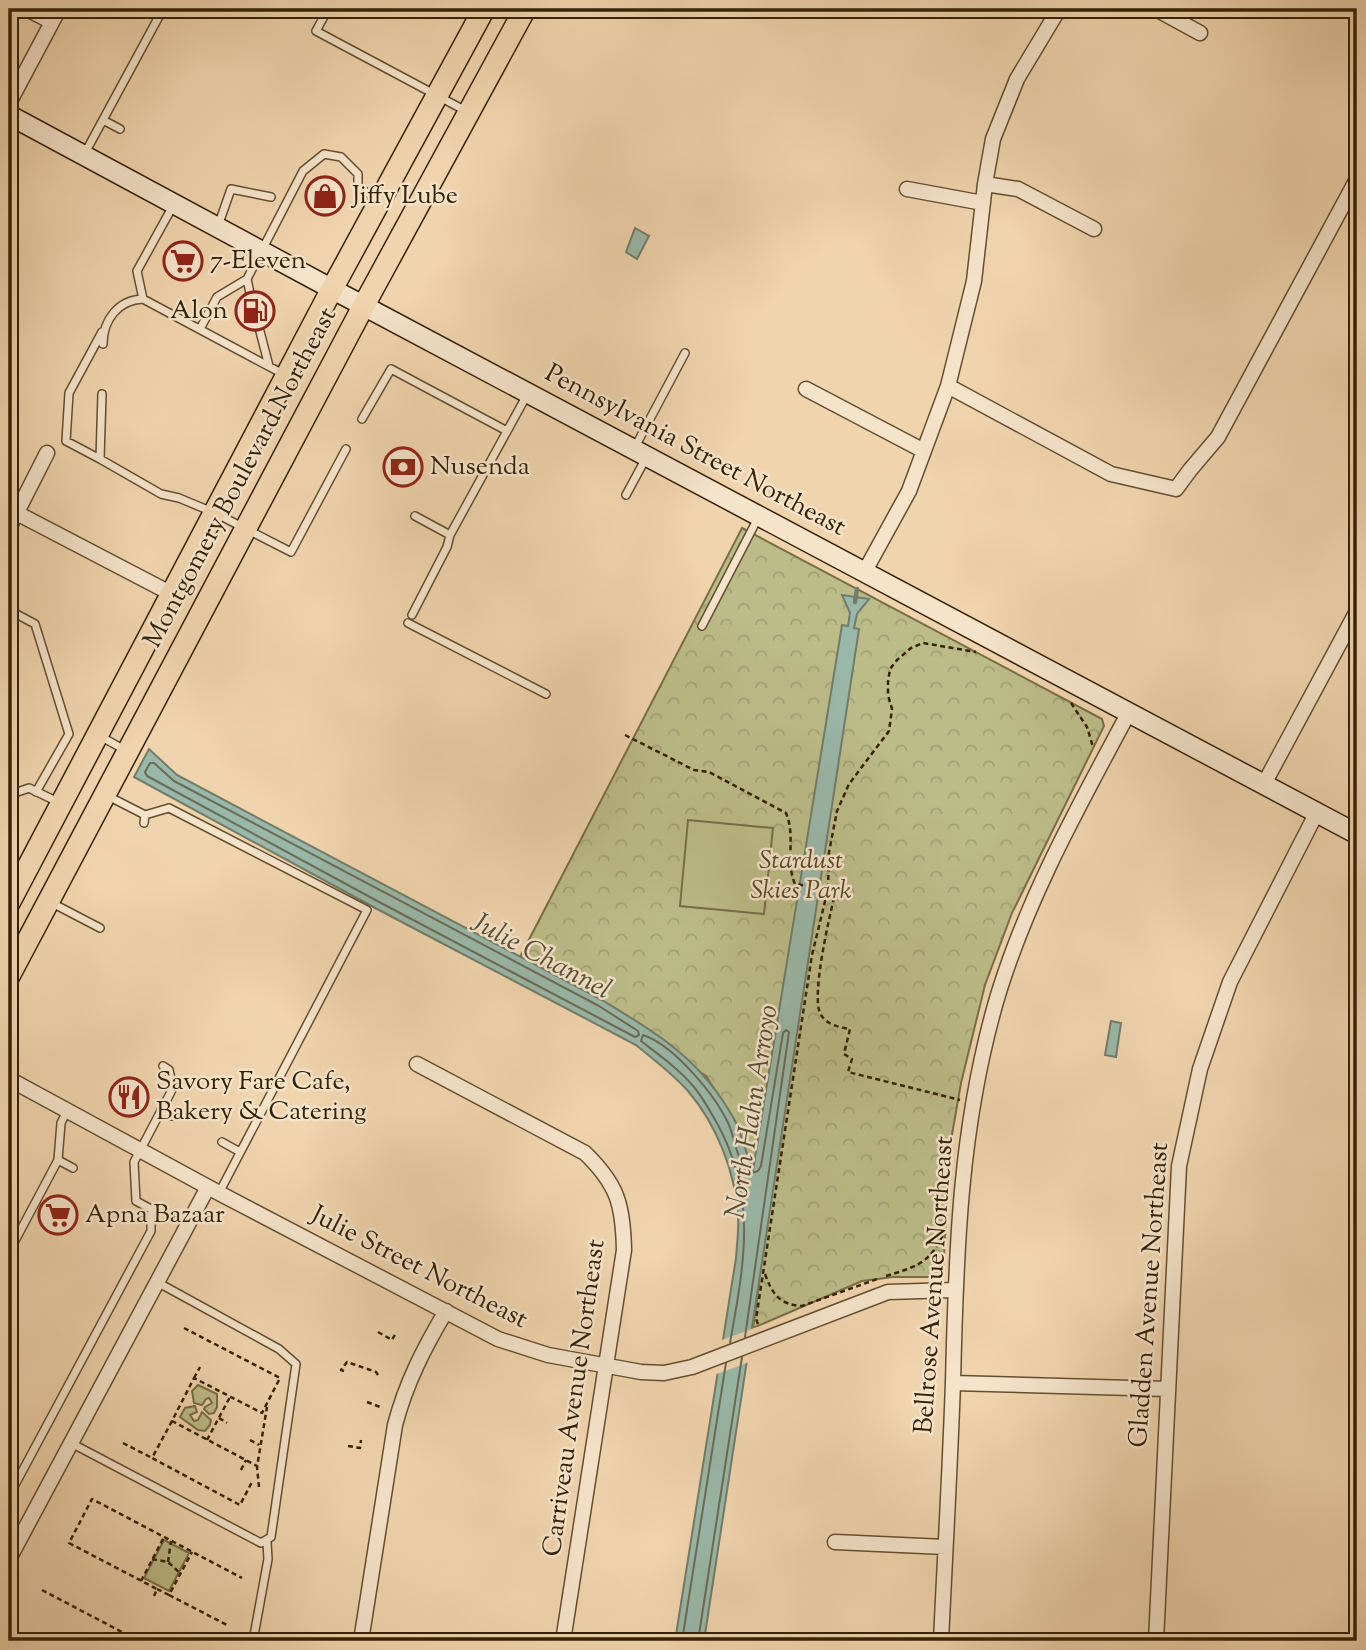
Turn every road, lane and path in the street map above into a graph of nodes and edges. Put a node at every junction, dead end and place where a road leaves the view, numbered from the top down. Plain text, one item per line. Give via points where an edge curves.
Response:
1 (27, 9) edge
2 (163, 9) edge
3 (328, 9) edge
4 (484, 9) edge
5 (526, 9) edge
6 (1059, 9) edge
7 (1156, 9) edge
8 (55, 15) edge
9 (1200, 33) dead end
10 (436, 96) junction
11 (9, 103) edge
12 (469, 112) junction
13 (9, 115) edge
14 (103, 120) junction
15 (120, 129) dead end
16 (84, 155) junction
17 (1357, 179) edge
18 (985, 184) junction
19 (907, 189) dead end
20 (271, 197) dead end
21 (380, 200) junction
22 (983, 203) junction
23 (174, 204) junction
24 (218, 228) junction
25 (1094, 229) dead end
26 (262, 251) junction
27 (247, 279) junction
28 (332, 289) junction
29 (251, 298) dead end
30 (143, 299) junction
31 (364, 305) junction
32 (257, 320) dead end
33 (200, 329) junction
34 (103, 330) junction
35 (103, 344) dead end
36 (685, 353) dead end
37 (278, 371) junction
38 (948, 386) junction
39 (806, 388) dead end
40 (528, 392) junction
41 (102, 394) dead end
42 (362, 419) dead end
43 (507, 431) junction
44 (346, 449) dead end
45 (924, 451) junction
46 (47, 453) dead end
47 (640, 453) junction
48 (100, 459) junction
49 (626, 495) dead end
50 (13, 511) edge
51 (215, 513) junction
52 (415, 516) dead end
53 (759, 516) junction
54 (9, 528) edge
55 (246, 529) junction
56 (450, 536) junction
57 (865, 571) junction
58 (172, 594) junction
59 (9, 610) edge
60 (1357, 611) edge
61 (702, 626) dead end
62 (977, 653) dead end
63 (546, 694) dead end
64 (1081, 707) dead end
65 (1129, 712) junction
66 (98, 735) junction
67 (625, 735) dead end
68 (1098, 742) dead end
69 (128, 752) junction
70 (1264, 784) junction
71 (36, 792) junction
72 (106, 794) junction
73 (9, 795) edge
74 (61, 803) junction
75 (1317, 812) junction
76 (1357, 834) edge
77 (826, 888) junction
78 (49, 901) junction
79 (9, 903) edge
80 (100, 928) dead end
81 (9, 976) edge
82 (417, 1064) dead end
83 (163, 1066) dead end
84 (9, 1079) edge
85 (960, 1100) dead end
86 (161, 1110) junction
87 (67, 1111) junction
88 (172, 1116) dead end
89 (222, 1142) dead end
90 (140, 1150) junction
91 (240, 1152) junction
92 (58, 1160) junction
93 (73, 1168) dead end
94 (213, 1190) junction
95 (943, 1235) dead end
96 (9, 1252) edge
97 (763, 1271) junction
98 (157, 1282) junction
99 (954, 1290) junction
100 (446, 1311) junction
101 (184, 1328) dead end
102 (378, 1332) dead end
103 (396, 1333) dead end
104 (762, 1334) junction
105 (195, 1364) dead end
106 (607, 1366) junction
107 (344, 1371) dead end
108 (378, 1375) dead end
109 (194, 1378) junction
110 (953, 1383) junction
111 (1167, 1389) junction
112 (230, 1397) junction
113 (267, 1401) junction
114 (367, 1402) dead end
115 (386, 1409) dead end
116 (219, 1418) junction
117 (172, 1421) junction
118 (227, 1423) dead end
119 (207, 1440) junction
120 (250, 1440) dead end
121 (361, 1440) dead end
122 (71, 1443) junction
123 (122, 1443) dead end
124 (260, 1446) junction
125 (348, 1446) dead end
126 (152, 1458) junction
127 (246, 1460) junction
128 (257, 1466) junction
129 (241, 1470) dead end
130 (253, 1480) dead end
131 (259, 1487) dead end
132 (9, 1496) edge
133 (164, 1537) junction
134 (171, 1541) junction
135 (267, 1542) junction
136 (835, 1542) dead end
137 (945, 1547) junction
138 (192, 1552) junction
139 (9, 1559) edge
140 (152, 1559) junction
141 (168, 1562) junction
142 (181, 1574) junction
143 (242, 1578) dead end
144 (141, 1581) junction
145 (157, 1589) junction
146 (42, 1590) dead end
147 (169, 1595) junction
148 (154, 1596) dead end
149 (227, 1625) dead end
150 (139, 1641) edge
151 (253, 1641) edge
152 (361, 1641) edge
153 (563, 1641) edge
154 (941, 1641) edge
155 (1156, 1641) edge

1 - 8 street
2 - 14 lane
3 - 10 lane via 316,31
4 - 10 main road, Montgomery Boulevard Northeast
5 - 12 main road, Montgomery Boulevard Northeast
6 - 18 street via 1017,79 993,139
7 - 9 street
8 - 11 street
10 - 12 lane
10 - 21 main road, Montgomery Boulevard Northeast
12 - 31 main road, Montgomery Boulevard Northeast
13 - 16 street, Pennsylvania Street Northeast
14 - 15 lane
14 - 16 lane
16 - 23 street, Pennsylvania Street Northeast
17 - 38 street via 1219,437 1176,489 1111,474
18 - 22 street
18 - 25 street via 1018,189
19 - 22 street
20 - 24 lane via 231,189
21 - 26 lane via 358,188 358,174 341,158 324,154 303,171
21 - 28 main road, Montgomery Boulevard Northeast
22 - 38 street via 974,281
23 - 24 street, Pennsylvania Street Northeast
23 - 30 lane via 137,271
24 - 26 street, Pennsylvania Street Northeast
26 - 27 lane
26 - 28 street, Pennsylvania Street Northeast
27 - 29 lane
27 - 33 lane via 217,297
28 - 31 street, Pennsylvania Street Northeast
28 - 37 main road, Montgomery Boulevard Northeast
30 - 33 lane
30 - 34 lane via 130,299 116,309
31 - 40 street, Pennsylvania Street Northeast
31 - 55 main road, Montgomery Boulevard Northeast
32 - 37 lane
33 - 37 lane
34 - 35 lane
34 - 48 lane via 69,393 65,441
36 - 47 lane
37 - 51 main road, Montgomery Boulevard Northeast
38 - 45 street
39 - 45 street
40 - 43 lane
40 - 47 street, Pennsylvania Street Northeast
41 - 48 lane
42 - 43 lane via 391,369
43 - 56 lane
44 - 55 lane via 291,552
45 - 57 street via 909,491
46 - 50 street
47 - 49 lane
47 - 53 street, Pennsylvania Street Northeast
48 - 51 lane via 161,494
50 - 54 street
50 - 58 street
51 - 55 lane
51 - 58 main road, Montgomery Boulevard Northeast
52 - 56 lane
53 - 57 street, Pennsylvania Street Northeast
53 - 61 lane
55 - 69 main road, Montgomery Boulevard Northeast
56 - 63 lane via 410,619
57 - 65 street, Pennsylvania Street Northeast
58 - 66 main road, Montgomery Boulevard Northeast
59 - 71 lane via 34,624 69,734
60 - 70 street
62 - 77 path via 923,643 890,669 889,731 840,802 828,852
64 - 68 path via 1069,701 1087,727 1094,750
65 - 70 street, Pennsylvania Street Northeast
65 - 99 street, Bellrose Avenue Northeast via 1044,874 998,996 979,1073 962,1176
66 - 69 lane
66 - 74 main road, Montgomery Boulevard Northeast
67 - 77 path via 786,813 795,884
69 - 72 main road, Montgomery Boulevard Northeast
70 - 75 street, Pennsylvania Street Northeast
71 - 73 lane via 29,789
71 - 74 lane
72 - 78 main road, Montgomery Boulevard Northeast
72 - 91 lane via 144,819 169,808 367,910
74 - 79 main road, Montgomery Boulevard Northeast
75 - 76 street, Pennsylvania Street Northeast
75 - 111 street, Gladden Avenue Northeast via 1230,982 1200,1069 1179,1166
77 - 85 path via 835,894 818,1007 821,1016 850,1030 844,1054 852,1059 848,1072
77 - 97 path
78 - 80 lane
78 - 81 main road, Montgomery Boulevard Northeast
82 - 106 street, Carriveau Avenue Northeast via 558,1137 605,1172 624,1220
83 - 86 lane via 169,1070 173,1088
84 - 87 street, Julie Street Northeast
86 - 88 lane
86 - 90 lane
87 - 90 street, Julie Street Northeast
87 - 92 lane via 61,1123
89 - 91 lane
90 - 94 street, Julie Street Northeast
90 - 132 lane via 134,1162 136,1201 151,1209 151,1231
91 - 94 lane
92 - 93 lane
92 - 96 lane
94 - 98 street
94 - 100 street, Julie Street Northeast
95 - 97 path via 922,1264 802,1306 775,1296
97 - 104 path via 756,1319
98 - 122 street
98 - 135 lane via 279,1349 296,1364
99 - 104 street, Julie Street Northeast via 888,1292
99 - 110 street, Bellrose Avenue Northeast
100 - 106 street, Julie Street Northeast via 522,1348
100 - 152 street via 412,1373 395,1425
101 - 113 path via 280,1378
102 - 103 path via 392,1340
104 - 106 street, Julie Street Northeast via 692,1367 664,1373
105 - 109 path via 201,1367
106 - 153 street, Carriveau Avenue Northeast
107 - 108 path via 347,1362
109 - 112 path
109 - 117 path
110 - 111 street
110 - 137 street, Bellrose Avenue Northeast
111 - 155 street, Gladden Avenue Northeast
112 - 113 path via 262,1413
112 - 116 path
113 - 124 path
114 - 115 path
116 - 118 path
116 - 119 path
117 - 119 path
117 - 126 path
119 - 127 path
120 - 124 path
121 - 125 path via 360,1448
122 - 135 lane via 261,1543
122 - 139 street
123 - 126 path
124 - 128 path
126 - 130 path via 240,1505
127 - 128 path
127 - 129 path
128 - 131 path
133 - 134 path
133 - 140 path
133 - 144 path via 92,1499 74,1532 69,1543
134 - 138 path
134 - 141 path
135 - 151 lane
136 - 137 street
137 - 154 street, Bellrose Avenue Northeast
138 - 142 path
138 - 143 path
140 - 141 path
140 - 144 path
141 - 142 path
142 - 147 path
144 - 145 path
145 - 147 path
145 - 148 path
146 - 150 path
147 - 149 path

